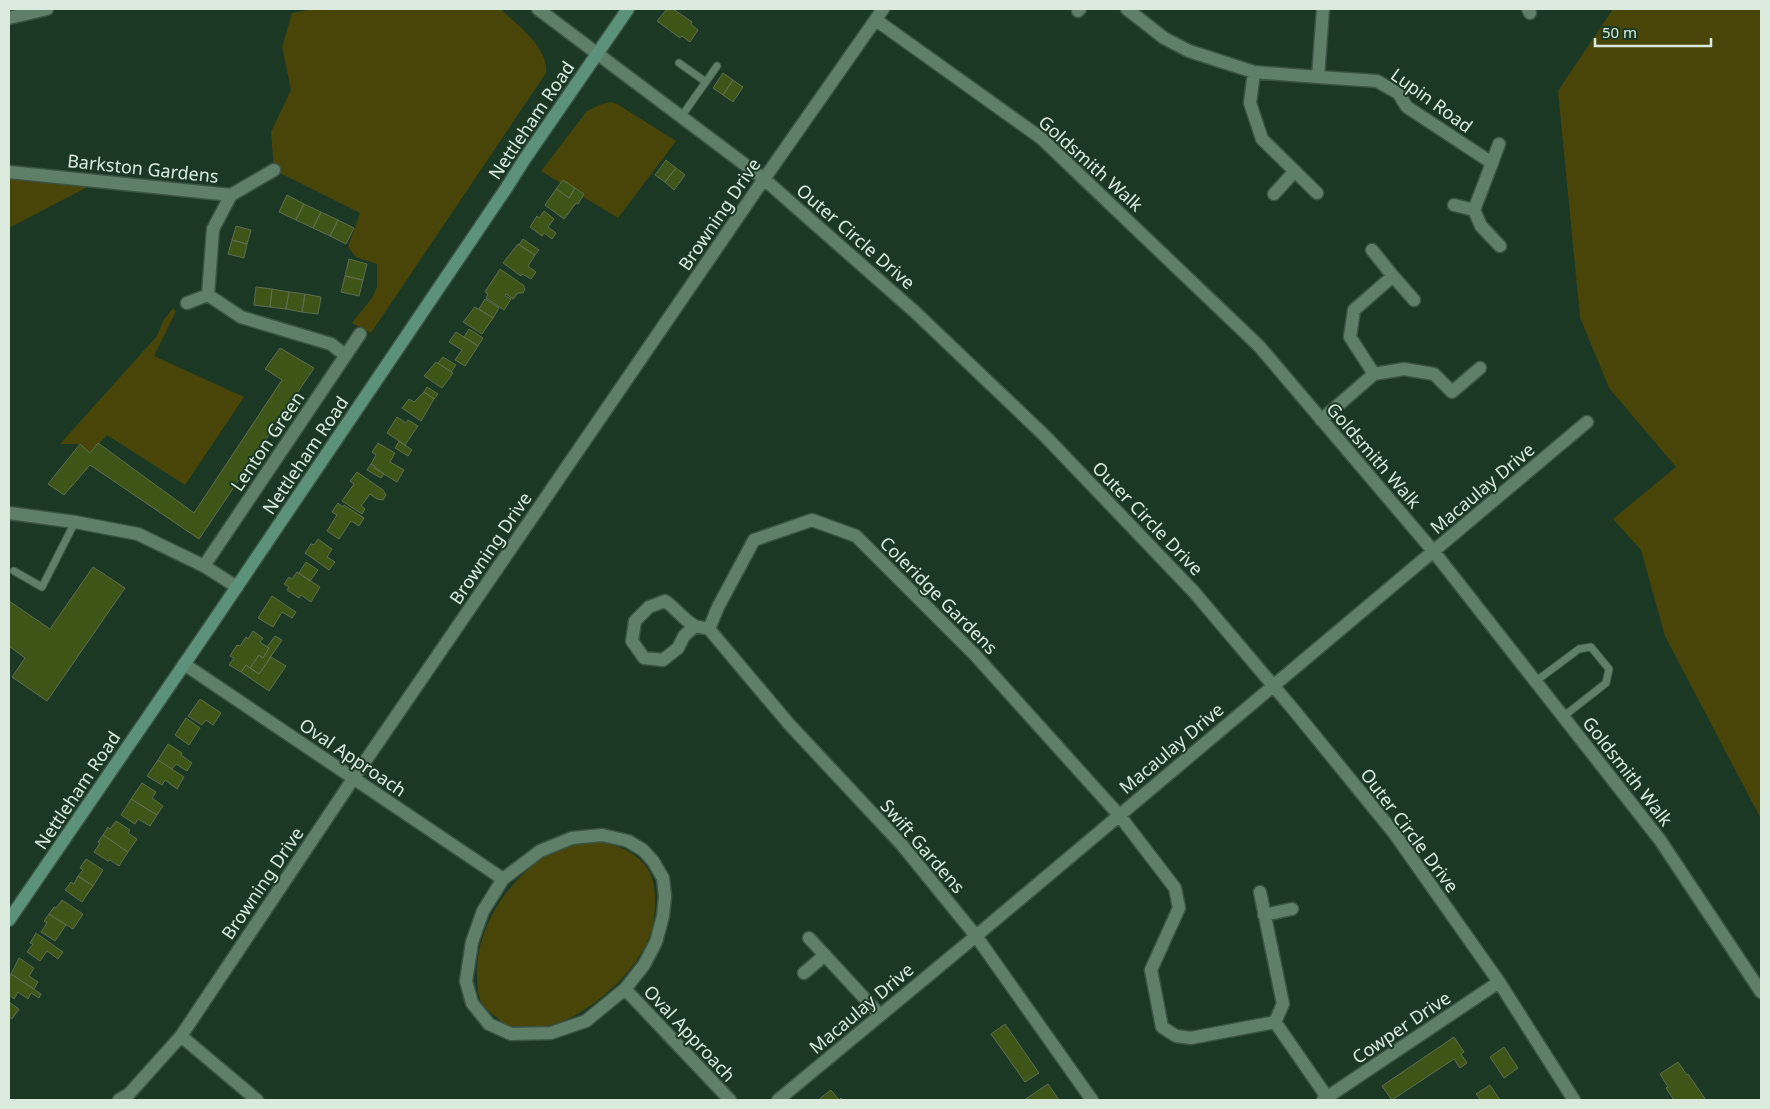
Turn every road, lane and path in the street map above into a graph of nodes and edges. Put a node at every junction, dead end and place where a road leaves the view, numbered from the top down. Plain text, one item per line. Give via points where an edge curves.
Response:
1 (47, 9) edge
2 (538, 9) edge
3 (628, 9) edge
4 (1127, 9) edge
5 (1323, 9) edge
6 (880, 14) edge
7 (9, 18) edge
8 (596, 54) junction
9 (679, 63) dead end
10 (717, 66) dead end
11 (1254, 72) junction
12 (1318, 77) junction
13 (706, 82) junction
14 (681, 117) junction
15 (1499, 144) dead end
16 (1492, 163) junction
17 (274, 170) dead end
18 (1295, 171) junction
19 (9, 172) edge
20 (764, 179) junction
21 (1317, 193) dead end
22 (1274, 194) dead end
23 (231, 195) junction
24 (1454, 205) dead end
25 (1474, 210) junction
26 (1500, 246) dead end
27 (1372, 250) dead end
28 (1393, 276) junction
29 (208, 295) junction
30 (1414, 300) dead end
31 (187, 303) dead end
32 (360, 334) dead end
33 (345, 355) junction
34 (1480, 368) dead end
35 (1374, 374) junction
36 (1321, 420) junction
37 (1588, 422) dead end
38 (9, 513) edge
39 (75, 522) junction
40 (1434, 552) junction
41 (204, 566) junction
42 (14, 571) dead end
43 (236, 587) junction
44 (695, 626) junction
45 (709, 629) junction
46 (184, 664) junction
47 (1536, 682) junction
48 (1273, 685) junction
49 (1564, 716) junction
50 (353, 779) junction
51 (1120, 815) junction
52 (503, 879) junction
53 (1260, 892) dead end
54 (1292, 909) dead end
55 (1264, 915) junction
56 (9, 920) edge
57 (976, 936) junction
58 (809, 938) dead end
59 (825, 955) junction
60 (804, 973) dead end
61 (1499, 982) junction
62 (625, 989) junction
63 (1761, 992) edge
64 (880, 1015) junction
65 (1275, 1022) junction
66 (181, 1036) junction
67 (1327, 1099) edge
68 (119, 1100) edge
69 (256, 1100) edge
70 (730, 1100) edge
71 (778, 1100) edge
72 (1092, 1100) edge
73 (1574, 1100) edge

1 - 7 street
2 - 8 street, Outer Circle Drive
3 - 8 main road, Nettleham Road
4 - 11 street, Lupin Road via 1164,38 1189,51
5 - 12 street
6 - 20 street, Browning Drive
6 - 36 street, Goldsmith Walk via 1041,138 1259,346
8 - 14 street, Outer Circle Drive
8 - 43 main road, Nettleham Road
9 - 13 lane
10 - 13 lane
11 - 12 street, Lupin Road
11 - 18 street via 1250,103 1262,138
12 - 16 street, Lupin Road via 1377,81 1398,93 1407,107
13 - 14 lane
14 - 20 street, Outer Circle Drive
15 - 16 street
16 - 25 street
17 - 23 street
18 - 21 street
18 - 22 street
19 - 23 street, Barkston Gardens
20 - 48 street, Outer Circle Drive via 915,312 1045,436 1194,592
20 - 50 street, Browning Drive
23 - 29 street, Barkston Gardens via 213,229
24 - 25 street
25 - 26 street via 1480,226
27 - 28 street
28 - 30 street
28 - 35 street via 1354,310 1350,337
29 - 31 street
29 - 33 street via 241,318 331,344
32 - 33 street, Lenton Green
33 - 41 street, Lenton Green
34 - 35 street via 1452,392 1434,374 1404,369
35 - 36 street
36 - 40 street, Goldsmith Walk
37 - 40 street, Macaulay Drive
38 - 39 street
39 - 41 street via 138,534
39 - 42 lane via 42,587
40 - 47 street, Goldsmith Walk
40 - 48 street, Macaulay Drive
41 - 43 street
43 - 46 main road, Nettleham Road
44 - 44 street via 684,636 678,648 662,660 644,658 632,640 635,621 650,607 665,601
44 - 45 street
45 - 51 street, Coleridge Gardens via 754,540 812,520 856,536 976,656
45 - 57 street, Swift Gardens via 789,724 902,845
46 - 50 street, Oval Approach
46 - 56 main road, Nettleham Road
47 - 49 street, Goldsmith Walk
47 - 49 lane via 1579,649 1591,647 1609,669 1606,683
48 - 51 street, Macaulay Drive
48 - 61 street, Outer Circle Drive via 1394,833
49 - 63 street, Goldsmith Walk via 1660,840
50 - 52 street, Oval Approach
50 - 66 street, Browning Drive
51 - 57 street, Macaulay Drive
51 - 65 street, Coleridge Gardens via 1175,888 1179,908 1150,970 1162,1027 1176,1036 1191,1038
52 - 62 street via 540,851 572,838 602,835 628,841 643,850 663,878 665,896 656,942 644,965
52 - 62 street via 477,926 466,981 472,1003 489,1024 511,1034 551,1034 586,1021
53 - 55 street
54 - 55 street
55 - 65 street via 1283,1004
57 - 64 street, Macaulay Drive
57 - 72 street, Swift Gardens
58 - 59 street
59 - 60 street
59 - 64 street
61 - 67 street, Cowper Drive
61 - 73 street, Outer Circle Drive
62 - 70 street, Oval Approach
64 - 71 street, Macaulay Drive
65 - 67 street
66 - 68 street, Browning Drive
66 - 69 street

